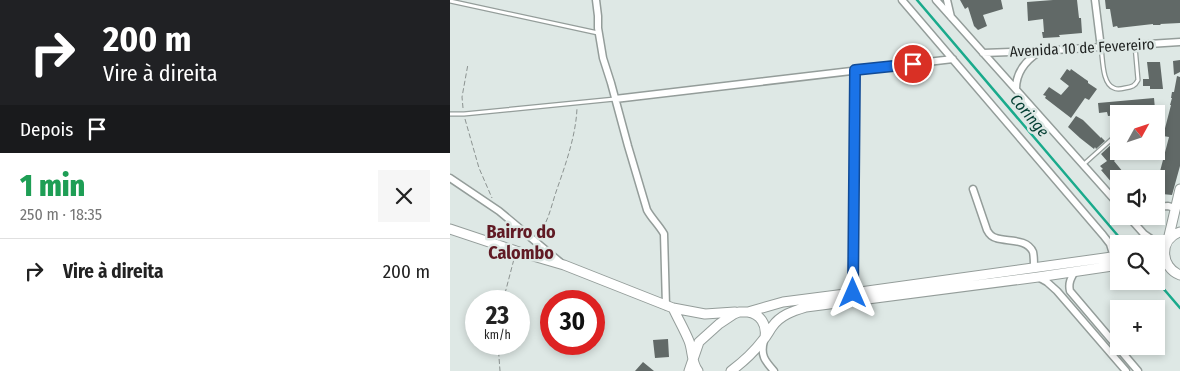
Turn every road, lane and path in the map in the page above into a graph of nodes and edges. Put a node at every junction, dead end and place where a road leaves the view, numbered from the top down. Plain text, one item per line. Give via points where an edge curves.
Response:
1 (596, 0) edge
2 (902, 0) edge
3 (936, 0) edge
4 (947, 0) edge
5 (1095, 0) edge
6 (450, 1) edge
7 (951, 19) junction
8 (599, 34) junction
9 (1180, 42) edge
10 (1135, 45) junction
11 (1101, 48) junction
12 (1040, 51) junction
13 (983, 53) junction
14 (952, 59) junction
15 (468, 64) dead end
16 (855, 70) junction
17 (1016, 89) junction
18 (615, 99) junction
19 (578, 103) junction
20 (450, 114) edge
21 (464, 114) junction
22 (1110, 141) edge
23 (1083, 165) junction
24 (450, 178) edge
25 (973, 189) dead end
26 (1180, 189) edge
27 (1110, 195) edge
28 (492, 198) dead end
29 (1165, 206) edge
30 (1178, 209) edge
31 (1136, 225) edge
32 (450, 229) edge
33 (1180, 232) edge
34 (1145, 235) edge
35 (534, 240) junction
36 (1110, 244) edge
37 (1165, 244) edge
38 (1165, 247) edge
39 (516, 251) junction
40 (1165, 258) edge
41 (1110, 260) edge
42 (1110, 261) edge
43 (564, 265) junction
44 (1034, 268) junction
45 (1075, 271) junction
46 (1178, 275) edge
47 (1038, 277) junction
48 (506, 290) edge
49 (853, 293) junction
50 (670, 307) junction
51 (748, 312) junction
52 (764, 339) junction
53 (499, 355) edge
54 (692, 360) junction
55 (1124, 370) edge
56 (500, 371) edge
57 (689, 371) edge
58 (698, 371) edge
59 (731, 371) edge
60 (774, 371) edge
61 (1138, 371) edge

1 - 8 street
2 - 14 street
3 - 7 street
4 - 7 street
5 - 11 street
6 - 8 lane
7 - 13 street
8 - 18 street
9 - 10 street, Avenida 10 de Fevereiro
10 - 11 street, Avenida 10 de Fevereiro
10 - 11 lane via 1138,80 1131,87 1118,89 1106,80
11 - 12 street, Avenida 10 de Fevereiro
12 - 13 street, Avenida 10 de Fevereiro
12 - 17 street via 1021,69
13 - 17 street
14 - 16 street
14 - 36 street
15 - 21 path via 462,97
16 - 18 street
16 - 49 street
17 - 23 street
18 - 19 lane
18 - 50 street via 647,210 664,234
19 - 21 lane
19 - 35 path via 577,121 557,190 544,229
20 - 21 lane
21 - 28 path via 479,168
22 - 23 lane
23 - 27 street
24 - 35 street via 499,211
25 - 44 street via 991,236 1026,244 1033,252
26 - 30 street
29 - 30 street
30 - 37 street
31 - 34 street
32 - 39 street
33 - 38 street via 1172,236
35 - 43 street
39 - 43 street
39 - 48 path
40 - 46 street via 1171,270
41 - 44 street
42 - 45 street
43 - 50 street
44 - 49 street
45 - 47 street
45 - 61 street via 1070,291
47 - 52 street via 806,307 793,310 779,319
47 - 55 street via 1056,291
49 - 51 street via 783,302
50 - 51 street via 705,314
50 - 54 street via 688,339
51 - 52 street via 756,314 764,322
51 - 54 street via 734,314 711,330 699,342
52 - 59 street
52 - 60 street via 762,354
53 - 56 path
54 - 57 street
54 - 58 street

